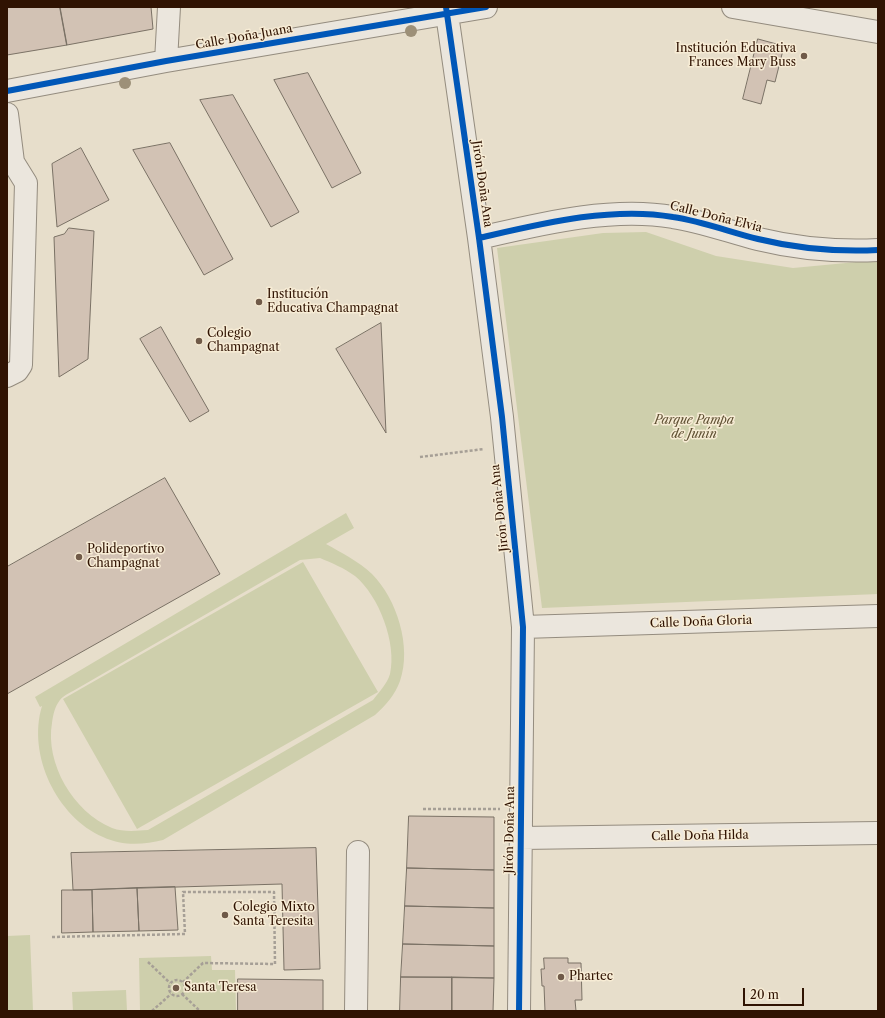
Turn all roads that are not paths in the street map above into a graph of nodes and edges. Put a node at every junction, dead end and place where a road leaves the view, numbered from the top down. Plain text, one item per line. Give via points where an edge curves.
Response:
1 (169, 7) edge
2 (486, 7) edge
3 (733, 7) edge
4 (446, 11) edge
5 (878, 32) edge
6 (166, 61) junction
7 (7, 91) edge
8 (7, 114) edge
9 (10, 165) edge
10 (479, 238) junction
11 (878, 250) edge
12 (7, 376) edge
13 (878, 616) edge
14 (523, 627) junction
15 (878, 833) edge
16 (521, 838) junction
17 (358, 852) dead end
18 (356, 1011) edge
19 (519, 1011) edge

1 - 6 street
2 - 4 street, Calle Doña Juana
3 - 5 street
4 - 6 street, Calle Doña Juana
4 - 10 street, Jirón Doña Ana
6 - 7 street, Calle Doña Juana
8 - 9 street
9 - 12 street via 26,183 21,365 17,371
10 - 11 street, Calle Doña Elvia via 531,226 595,216 641,213 674,217 796,247 828,251
10 - 14 street, Jirón Doña Ana via 505,446
13 - 14 street, Calle Doña Gloria
14 - 16 street, Jirón Doña Ana
15 - 16 street, Calle Doña Hilda
16 - 19 street, Jirón Doña Ana
17 - 18 street

